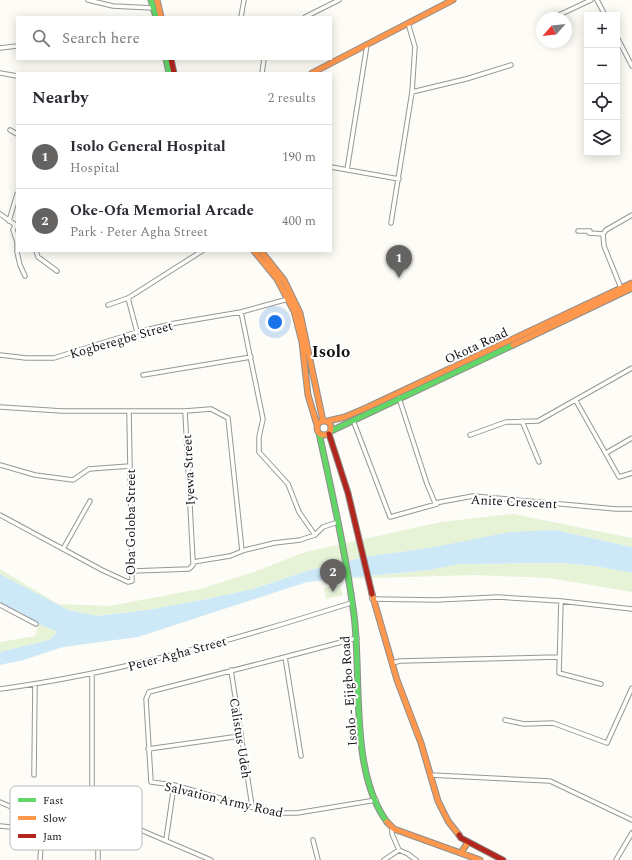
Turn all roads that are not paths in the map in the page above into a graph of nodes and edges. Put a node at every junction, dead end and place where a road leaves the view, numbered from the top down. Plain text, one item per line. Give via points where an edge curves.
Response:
1 (88, 0) edge
2 (151, 0) edge
3 (157, 0) edge
4 (244, 0) edge
5 (339, 0) edge
6 (453, 0) edge
7 (591, 0) edge
8 (598, 0) edge
9 (153, 8) junction
10 (565, 12) edge
11 (604, 12) edge
12 (156, 16) edge
13 (160, 16) edge
14 (241, 16) edge
15 (307, 16) edge
16 (408, 23) junction
17 (620, 43) edge
18 (367, 45) junction
19 (16, 46) edge
20 (0, 48) edge
21 (166, 60) edge
22 (171, 60) edge
23 (264, 60) edge
24 (511, 65) dead end
25 (632, 66) edge
26 (169, 72) edge
27 (174, 72) edge
28 (262, 72) edge
29 (314, 72) edge
30 (0, 73) edge
31 (16, 76) edge
32 (412, 92) junction
33 (10, 130) dead end
34 (16, 133) edge
35 (332, 167) edge
36 (347, 170) junction
37 (399, 179) junction
38 (16, 197) edge
39 (0, 214) edge
40 (632, 215) edge
41 (9, 221) junction
42 (391, 223) dead end
43 (16, 226) edge
44 (578, 231) dead end
45 (603, 234) junction
46 (16, 239) edge
47 (16, 252) edge
48 (36, 252) edge
49 (200, 252) edge
50 (255, 252) edge
51 (263, 252) edge
52 (57, 271) dead end
53 (25, 276) dead end
54 (632, 283) edge
55 (621, 288) junction
56 (632, 288) edge
57 (128, 298) junction
58 (288, 299) junction
59 (108, 305) dead end
60 (240, 312) junction
61 (137, 332) junction
62 (0, 354) edge
63 (251, 357) junction
64 (632, 368) edge
65 (143, 375) dead end
66 (398, 398) junction
67 (576, 401) junction
68 (0, 407) edge
69 (185, 411) junction
70 (129, 412) junction
71 (353, 420) junction
72 (325, 421) junction
73 (522, 422) junction
74 (317, 425) junction
75 (330, 432) junction
76 (319, 434) junction
77 (470, 435) dead end
78 (632, 438) edge
79 (606, 453) junction
80 (539, 462) dead end
81 (0, 465) edge
82 (130, 466) junction
83 (632, 474) edge
84 (90, 501) dead end
85 (437, 504) junction
86 (632, 509) edge
87 (0, 515) edge
88 (338, 522) junction
89 (315, 535) junction
90 (63, 549) junction
91 (242, 551) junction
92 (193, 562) junction
93 (133, 571) junction
94 (372, 599) junction
95 (561, 601) junction
96 (351, 603) junction
97 (0, 605) edge
98 (632, 609) edge
99 (36, 624) dead end
100 (357, 638) junction
101 (285, 657) junction
102 (559, 657) junction
103 (392, 663) junction
104 (231, 670) junction
105 (92, 674) junction
106 (35, 684) junction
107 (601, 684) dead end
108 (632, 688) edge
109 (0, 689) edge
110 (505, 720) dead end
111 (240, 736) junction
112 (148, 749) junction
113 (301, 756) dead end
114 (34, 775) dead end
115 (431, 775) junction
116 (174, 785) junction
117 (92, 786) edge
118 (376, 800) junction
119 (0, 802) edge
120 (10, 806) edge
121 (252, 806) junction
122 (632, 820) edge
123 (0, 826) edge
124 (10, 827) edge
125 (392, 828) junction
126 (142, 830) edge
127 (632, 833) edge
128 (166, 840) junction
129 (313, 840) dead end
130 (468, 842) junction
131 (41, 850) edge
132 (97, 850) edge
133 (399, 850) junction
134 (461, 853) junction
135 (40, 860) edge
136 (98, 860) edge
137 (211, 860) edge
138 (318, 860) edge
139 (384, 860) edge
140 (416, 860) edge
141 (480, 860) edge
142 (503, 860) edge
143 (616, 860) edge

1 - 9 street via 113,6
2 - 9 main road
3 - 13 main road
4 - 14 street
5 - 15 street
6 - 16 main road
7 - 10 street
8 - 11 street
9 - 12 main road
16 - 18 main road
16 - 32 street via 415,47
17 - 25 street
18 - 29 main road
18 - 36 street
19 - 20 street
21 - 26 main road
22 - 27 main road
23 - 28 street
24 - 32 street
30 - 31 street
32 - 37 street
33 - 34 street
35 - 36 street
36 - 37 street
37 - 42 street
38 - 41 street
39 - 41 street
40 - 45 street
41 - 43 street
43 - 46 street via 13,230
44 - 45 street
45 - 55 street via 604,246
47 - 53 street
48 - 52 street via 38,257
49 - 57 street
50 - 58 main road via 272,270
51 - 72 main road via 284,282 299,312 309,353 314,395
54 - 55 main road, Okota Road
55 - 72 main road, Okota Road via 345,417
56 - 66 main road
57 - 59 street
57 - 61 street
58 - 60 street, Kogberegbe Street
58 - 74 main road via 301,334 308,396
60 - 61 street, Kogberegbe Street
60 - 63 street
61 - 62 street, Kogberegbe Street via 54,358 26,358
63 - 65 street
63 - 89 street via 263,419 259,452 288,484 299,512
64 - 67 street
66 - 71 main road
66 - 85 street via 427,484
67 - 73 street via 538,421
67 - 79 street
68 - 70 street via 49,411
69 - 70 street
69 - 91 street via 211,409 228,418
69 - 92 street, Iyewa Street
70 - 82 street, Oba Goloba Street
71 - 75 main road
71 - 85 street, Anite Crescent via 390,518
72 - 74 main road
72 - 75 main road via 330,424
73 - 77 street via 506,422
73 - 80 street
74 - 76 main road
75 - 76 main road via 325,435
75 - 94 main road via 348,493
76 - 88 main road
78 - 79 street
79 - 83 street via 618,477
81 - 82 street via 35,475 73,480 88,469
82 - 93 street, Oba Goloba Street
84 - 90 street
85 - 86 street, Anite Crescent via 473,496
87 - 90 street, Oba Goloba Street
88 - 89 street via 323,527
88 - 96 main road, Isolo - Ejigbo Road
89 - 91 street
90 - 93 street, Oba Goloba Street via 128,582 132,580
91 - 92 street via 230,556
92 - 93 street via 189,568
94 - 95 street via 436,600 498,597
94 - 103 main road
95 - 98 street
95 - 102 street
96 - 100 main road, Isolo - Ejigbo Road
96 - 105 street, Peter Agha Street via 285,624
97 - 99 street
100 - 101 street
100 - 118 main road, Isolo - Ejigbo Road via 360,735 364,762
101 - 104 street
101 - 113 street
102 - 103 street via 400,660
102 - 107 street via 559,673
103 - 115 main road
104 - 111 street, Calistus Udeh
104 - 112 street, Salvation Army Road via 149,692 146,699
105 - 106 street, Peter Agha Street
105 - 117 street
106 - 109 street, Peter Agha Street
106 - 114 street
108 - 110 street via 607,743 553,723 524,724
111 - 112 street
111 - 121 street, Calistus Udeh
112 - 116 street, Salvation Army Road via 151,782
115 - 122 street via 550,781
115 - 130 main road via 438,801 448,822 454,831
116 - 121 street, Salvation Army Road
116 - 128 street
118 - 121 street, Salvation Army Road via 297,813 281,813
118 - 125 main road, Isolo - Ejigbo Road via 385,822
119 - 120 street
123 - 124 street
125 - 133 street
125 - 134 main road
126 - 128 street
127 - 143 street
128 - 137 street
129 - 138 street
130 - 134 main road
130 - 142 main road
131 - 135 street
132 - 136 street
133 - 139 street
133 - 140 street
134 - 141 main road

